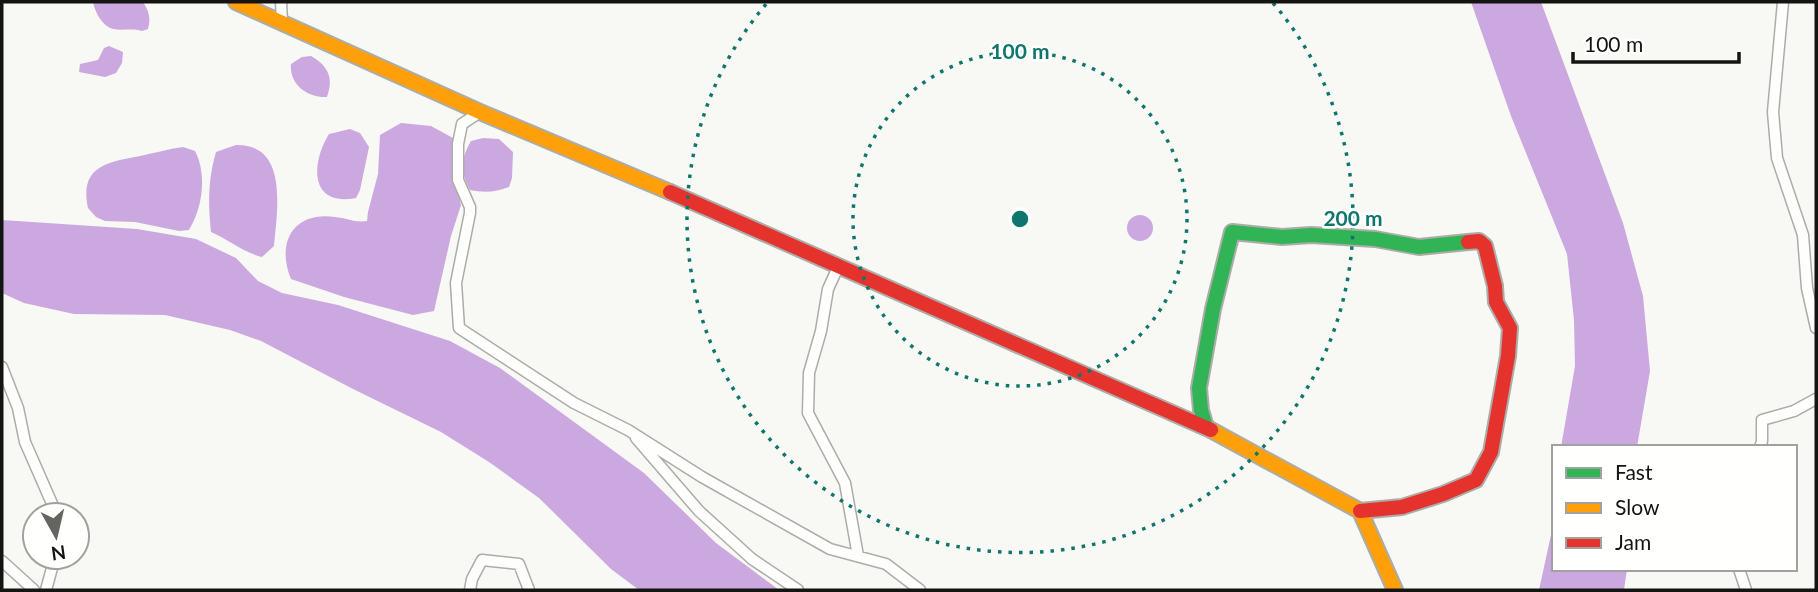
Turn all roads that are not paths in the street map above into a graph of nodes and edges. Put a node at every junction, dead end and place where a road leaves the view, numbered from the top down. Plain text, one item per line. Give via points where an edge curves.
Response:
1 (236, 2) edge
2 (281, 2) edge
3 (1783, 2) edge
4 (282, 22) junction
5 (480, 112) junction
6 (839, 265) junction
7 (1816, 328) edge
8 (2, 367) edge
9 (1816, 399) edge
10 (1206, 427) junction
11 (628, 430) junction
12 (1761, 445) edge
13 (51, 501) edge
14 (1360, 511) junction
15 (858, 556) junction
16 (2, 561) edge
17 (51, 571) edge
18 (1740, 571) edge
19 (34, 590) edge
20 (46, 590) edge
21 (470, 590) edge
22 (529, 590) edge
23 (798, 590) edge
24 (920, 590) edge
25 (1395, 590) edge
26 (1746, 590) edge

1 - 4 street
2 - 4 street
3 - 7 street via 1773,112 1777,158 1802,235
4 - 5 street
5 - 6 street
5 - 11 street via 462,124 458,144 458,180 470,208 456,283 459,328 574,403
6 - 10 street
6 - 15 street via 828,289 809,373 808,413 845,483
8 - 13 street via 25,442
9 - 12 street via 1762,420
10 - 14 street
10 - 14 street via 1199,388 1232,232 1375,239 1419,247 1479,241 1485,246 1496,302 1510,328 1491,452 1476,480 1402,507
11 - 15 street via 830,549
11 - 23 street via 699,512 752,559
14 - 25 street
15 - 24 street via 886,564
16 - 19 street
17 - 20 street
18 - 26 street
21 - 22 street via 482,560 519,564

